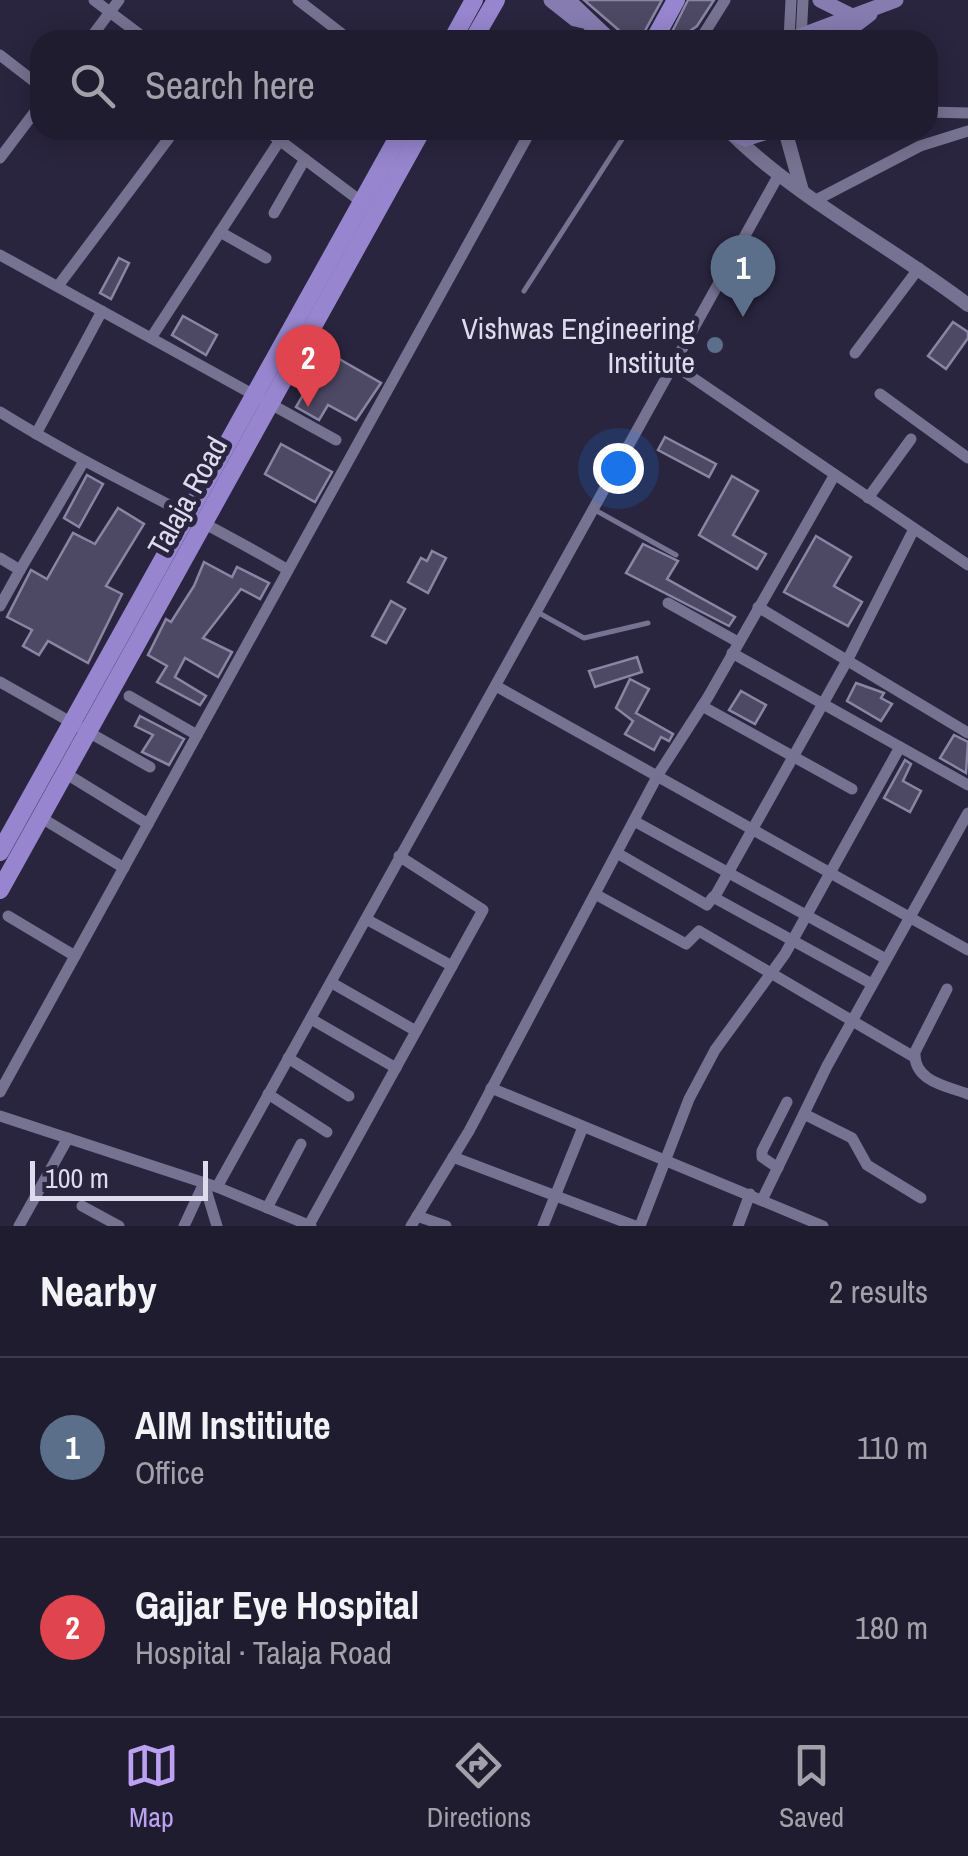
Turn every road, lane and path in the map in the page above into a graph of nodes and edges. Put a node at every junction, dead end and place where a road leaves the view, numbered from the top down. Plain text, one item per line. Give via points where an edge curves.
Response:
1 (94, 0) edge
2 (120, 0) edge
3 (298, 0) edge
4 (474, 0) edge
5 (496, 0) edge
6 (551, 0) edge
7 (568, 0) edge
8 (676, 0) edge
9 (724, 0) edge
10 (791, 0) edge
11 (803, 0) edge
12 (820, 0) edge
13 (889, 3) edge
14 (110, 12) junction
15 (852, 16) junction
16 (96, 30) edge
17 (134, 30) edge
18 (337, 30) edge
19 (458, 30) edge
20 (479, 30) edge
21 (588, 30) edge
22 (660, 30) edge
23 (706, 30) edge
24 (794, 30) edge
25 (797, 30) edge
26 (817, 30) edge
27 (850, 30) edge
28 (0, 55) edge
29 (30, 78) edge
30 (938, 112) edge
31 (968, 113) edge
32 (30, 118) edge
33 (968, 131) edge
34 (168, 140) edge
35 (280, 140) joint
36 (398, 140) edge
37 (415, 140) edge
38 (525, 140) edge
39 (622, 140) edge
40 (738, 140) edge
41 (788, 140) edge
42 (0, 158) edge
43 (305, 159) junction
44 (777, 178) junction
45 (802, 191) junction
46 (818, 199) junction
47 (369, 207) junction
48 (274, 213) dead end
49 (220, 232) junction
50 (0, 254) edge
51 (266, 258) dead end
52 (919, 268) junction
53 (58, 286) junction
54 (524, 292) dead end
55 (965, 297) edge
56 (102, 311) junction
57 (151, 338) junction
58 (855, 353) dead end
59 (674, 365) junction
60 (880, 394) dead end
61 (262, 400) junction
62 (0, 412) edge
63 (36, 434) junction
64 (911, 439) dead end
65 (336, 440) dead end
66 (968, 458) edge
67 (84, 461) junction
68 (834, 476) junction
69 (868, 498) junction
70 (591, 508) junction
71 (197, 516) junction
72 (914, 529) junction
73 (676, 555) dead end
74 (0, 558) edge
75 (968, 566) edge
76 (20, 570) junction
77 (288, 570) junction
78 (668, 603) dead end
79 (0, 606) edge
80 (758, 607) junction
81 (535, 611) junction
82 (648, 623) dead end
83 (735, 648) junction
84 (848, 659) junction
85 (0, 682) edge
86 (496, 686) junction
87 (129, 696) dead end
88 (823, 703) junction
89 (702, 706) junction
90 (80, 727) junction
91 (968, 733) edge
92 (197, 735) junction
93 (900, 747) junction
94 (794, 756) junction
95 (150, 767) dead end
96 (65, 773) junction
97 (659, 773) junction
98 (968, 785) edge
99 (852, 789) dead end
100 (968, 813) edge
101 (40, 817) junction
102 (634, 821) junction
103 (148, 824) junction
104 (754, 826) junction
105 (8, 845) edge
106 (617, 853) junction
107 (399, 856) junction
108 (124, 868) junction
109 (831, 871) junction
110 (728, 873) junction
111 (0, 890) edge
112 (595, 894) junction
113 (714, 898) junction
114 (8, 916) dead end
115 (911, 916) junction
116 (805, 917) junction
117 (366, 919) junction
118 (792, 940) junction
119 (968, 950) edge
120 (75, 956) junction
121 (886, 960) junction
122 (452, 966) junction
123 (771, 972) junction
124 (332, 983) junction
125 (872, 984) junction
126 (947, 988) dead end
127 (311, 1018) junction
128 (852, 1021) junction
129 (416, 1031) junction
130 (288, 1058) junction
131 (914, 1058) junction
132 (396, 1068) junction
133 (492, 1088) junction
134 (0, 1092) edge
135 (268, 1094) junction
136 (968, 1094) edge
137 (348, 1096) dead end
138 (787, 1102) dead end
139 (804, 1114) junction
140 (0, 1116) edge
141 (583, 1127) junction
142 (327, 1132) dead end
143 (68, 1138) junction
144 (301, 1144) dead end
145 (453, 1158) junction
146 (664, 1159) junction
147 (778, 1168) junction
148 (204, 1182) junction
149 (217, 1187) junction
150 (555, 1197) junction
151 (756, 1197) junction
152 (921, 1198) dead end
153 (82, 1206) dead end
154 (267, 1208) junction
155 (414, 1221) edge
156 (18, 1226) edge
157 (118, 1226) edge
158 (184, 1226) edge
159 (217, 1226) edge
160 (310, 1226) edge
161 (446, 1226) edge
162 (544, 1226) edge
163 (638, 1226) edge
164 (738, 1226) edge
165 (823, 1226) edge

1 - 14 street
2 - 14 street
3 - 18 street
4 - 19 main road
5 - 20 main road
6 - 21 main road
7 - 21 main road
8 - 22 main road
9 - 23 street
10 - 24 street
11 - 25 street
12 - 15 main road
13 - 15 main road
13 - 27 main road
14 - 16 street
14 - 17 street
15 - 26 main road
28 - 29 street
30 - 31 street
32 - 42 street
33 - 46 street via 920,146
34 - 53 street
35 - 43 street
35 - 49 street
36 - 47 main road, Talaja Road
37 - 47 main road, Talaja Road
38 - 77 street
39 - 54 lane
40 - 44 street
41 - 45 street
43 - 47 street
43 - 48 street
44 - 45 street
44 - 59 street
45 - 46 street
46 - 52 street
47 - 61 main road, Talaja Road
49 - 51 street
49 - 57 street
50 - 53 street
52 - 55 street
52 - 58 street
53 - 56 street
56 - 57 street
56 - 63 street
57 - 61 street
59 - 68 street
59 - 70 street
60 - 66 street
61 - 65 street
61 - 71 main road, Talaja Road
62 - 63 street
63 - 67 street
64 - 69 street
67 - 71 street
67 - 76 street
68 - 69 street
68 - 80 street
69 - 72 street
70 - 73 lane
70 - 81 street
71 - 77 street
71 - 90 main road, Talaja Road
72 - 75 street
72 - 84 street
74 - 76 street
76 - 79 street
77 - 92 street
78 - 83 street
80 - 83 street
80 - 84 street
81 - 82 lane via 584,638
81 - 86 street
83 - 88 street
83 - 89 street
84 - 88 street
84 - 91 street
85 - 90 street
86 - 97 street
86 - 107 street
87 - 92 street
88 - 93 street
88 - 94 street
89 - 94 street
89 - 97 street
90 - 95 street
90 - 96 main road, Talaja Road
90 - 105 main road, Talaja Road
92 - 103 street
93 - 98 street
93 - 109 street
94 - 99 street
94 - 104 street
96 - 101 main road, Talaja Road
96 - 103 street
97 - 102 street
97 - 104 street
100 - 115 street
101 - 105 main road, Talaja Road
101 - 108 street
102 - 106 street
102 - 110 street
103 - 108 street
104 - 109 street
104 - 110 street
105 - 111 main road, Talaja Road
106 - 112 street
106 - 113 street via 707,905
107 - 117 street
107 - 122 street via 483,910
108 - 120 street
109 - 115 street
109 - 116 street
110 - 113 street
110 - 116 street
112 - 123 street via 686,944 699,931
112 - 133 street
113 - 118 street
114 - 120 street
115 - 119 street
115 - 121 street
116 - 118 street
116 - 121 street
117 - 122 street
117 - 124 street
118 - 123 street
118 - 125 street
120 - 134 street
121 - 125 street
122 - 129 street
123 - 128 street
123 - 146 street via 715,1050
124 - 127 street
124 - 129 street
125 - 128 street
126 - 131 street
127 - 130 street
127 - 132 street
128 - 131 street
128 - 139 street
129 - 132 street
130 - 135 street
130 - 137 street
131 - 136 street via 925,1077
132 - 160 street
133 - 141 street
133 - 145 street
135 - 142 street
135 - 149 street
138 - 147 street via 762,1150 762,1158
139 - 147 street
139 - 152 street via 852,1138 867,1164
140 - 143 street
141 - 146 street
141 - 150 street
143 - 148 street
143 - 156 street
144 - 154 street
145 - 150 street
145 - 155 street
146 - 151 street
146 - 163 street
147 - 151 street
148 - 149 street
148 - 158 street
148 - 159 street
149 - 154 street
150 - 162 street
150 - 163 street
151 - 164 street
151 - 165 street
153 - 157 street
154 - 160 street
155 - 161 street

